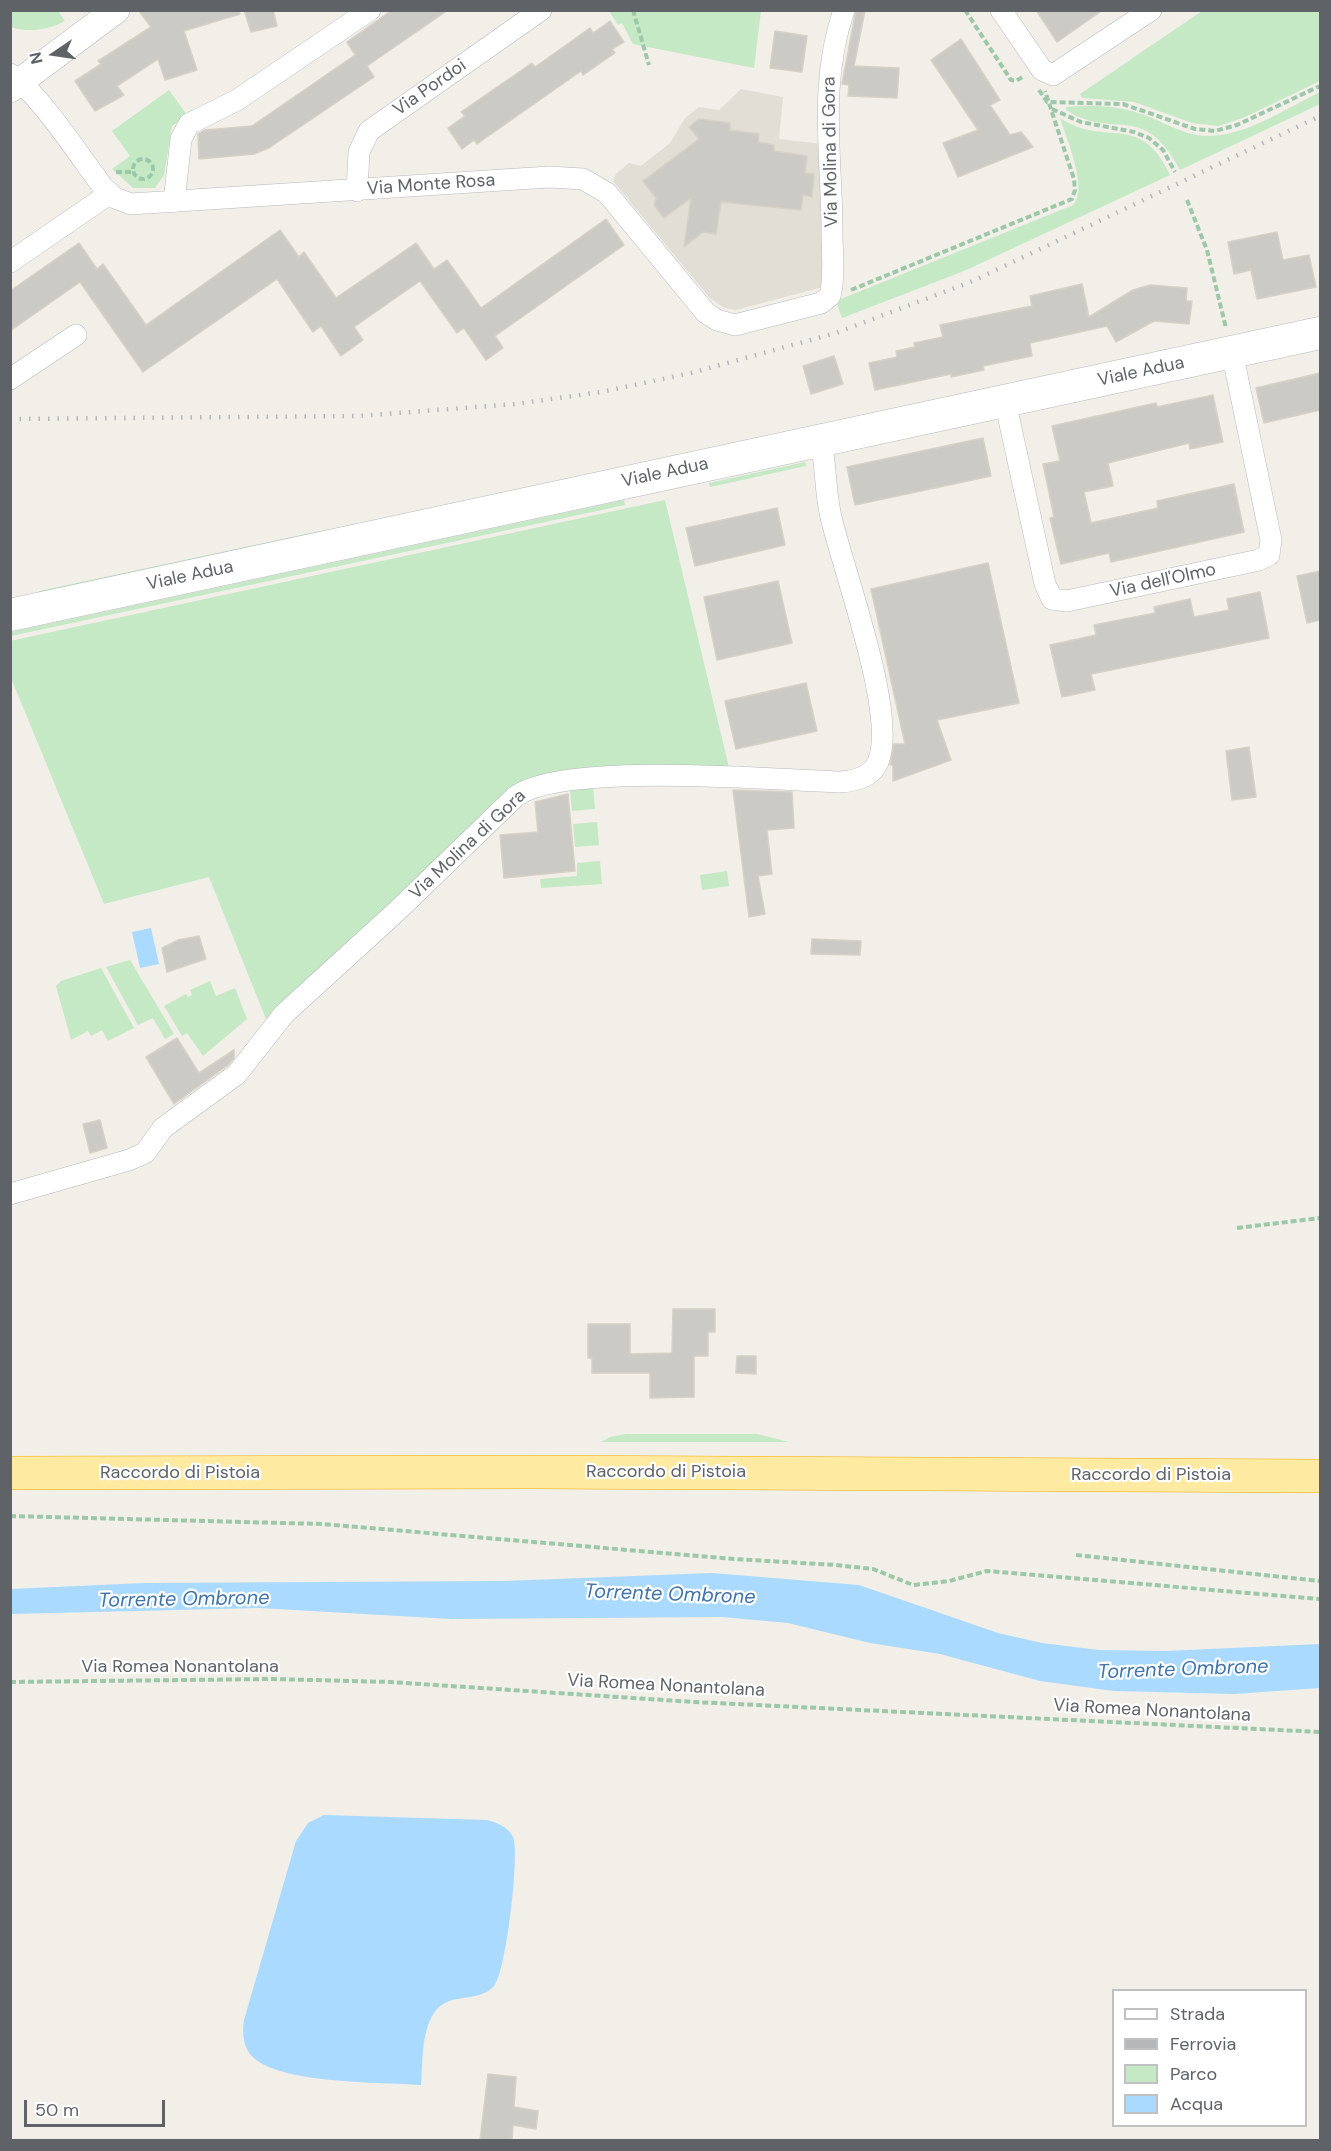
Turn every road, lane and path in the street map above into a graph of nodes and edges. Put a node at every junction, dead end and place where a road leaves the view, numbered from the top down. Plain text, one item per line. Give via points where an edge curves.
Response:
1 (116, 10) edge
2 (370, 10) edge
3 (541, 10) edge
4 (633, 10) edge
5 (844, 10) edge
6 (965, 10) edge
7 (1002, 10) edge
8 (1151, 10) edge
9 (649, 65) dead end
10 (1037, 79) junction
11 (14, 81) edge
12 (1320, 86) edge
13 (1049, 102) junction
14 (1051, 109) junction
15 (1175, 172) dead end
16 (137, 177) joint
17 (357, 190) junction
18 (110, 194) junction
19 (1187, 200) dead end
20 (174, 202) junction
21 (10, 262) edge
22 (830, 296) junction
23 (1320, 333) edge
24 (76, 335) dead end
25 (1232, 352) junction
26 (10, 379) edge
27 (1005, 401) junction
28 (821, 440) junction
29 (10, 615) edge
30 (10, 1194) edge
31 (1320, 1218) edge
32 (1238, 1228) dead end
33 (10, 1454) edge
34 (1320, 1455) edge
35 (10, 1473) edge
36 (1320, 1476) edge
37 (10, 1516) edge
38 (1076, 1554) dead end
39 (1320, 1581) edge
40 (1320, 1599) edge
41 (10, 1682) edge
42 (1320, 1732) edge

1 - 11 street
2 - 20 street via 237,100 189,124 181,139
3 - 17 street, Via Pordoi via 369,131 359,152
4 - 9 path
5 - 22 street, Via Molina di Gora via 829,71 827,104 832,203
6 - 10 path via 1011,80
7 - 10 street
8 - 10 street via 1057,74
10 - 13 path
10 - 13 path
11 - 18 street
12 - 13 path via 1245,122 1215,131 1195,129 1123,104
13 - 14 path
14 - 15 path via 1081,122 1149,138 1163,150
14 - 22 path via 1074,179 1072,199
16 - 16 path via 143,179 151,174 153,168 147,160 135,163 133,172
17 - 20 street, Via Monte Rosa
17 - 22 street, Via Monte Rosa via 549,177 583,179 611,197 702,309 717,320 740,324 821,303
18 - 20 street, Via Monte Rosa via 131,204
18 - 21 street
19 - 25 path via 1207,250
23 - 25 main road, Viale Adua
24 - 26 street
25 - 27 main road, Viale Adua
25 - 27 street, Via dell'Olmo via 1271,540 1269,555 1258,560 1067,601 1052,599 1045,584
27 - 28 main road, Viale Adua
28 - 29 main road, Viale Adua
28 - 30 street, Via Molina di Gora via 830,514 879,700 881,752 872,772 840,782 622,777 558,782 527,789 284,1014 237,1074 163,1128 145,1153
31 - 32 path
33 - 34 highway, Raccordo di Pistoia
35 - 36 highway, Raccordo di Pistoia
37 - 40 path via 322,1524 836,1565 873,1569 913,1585 997,1571
38 - 39 path
41 - 42 path, Via Romea Nonantolana via 390,1682 694,1702

